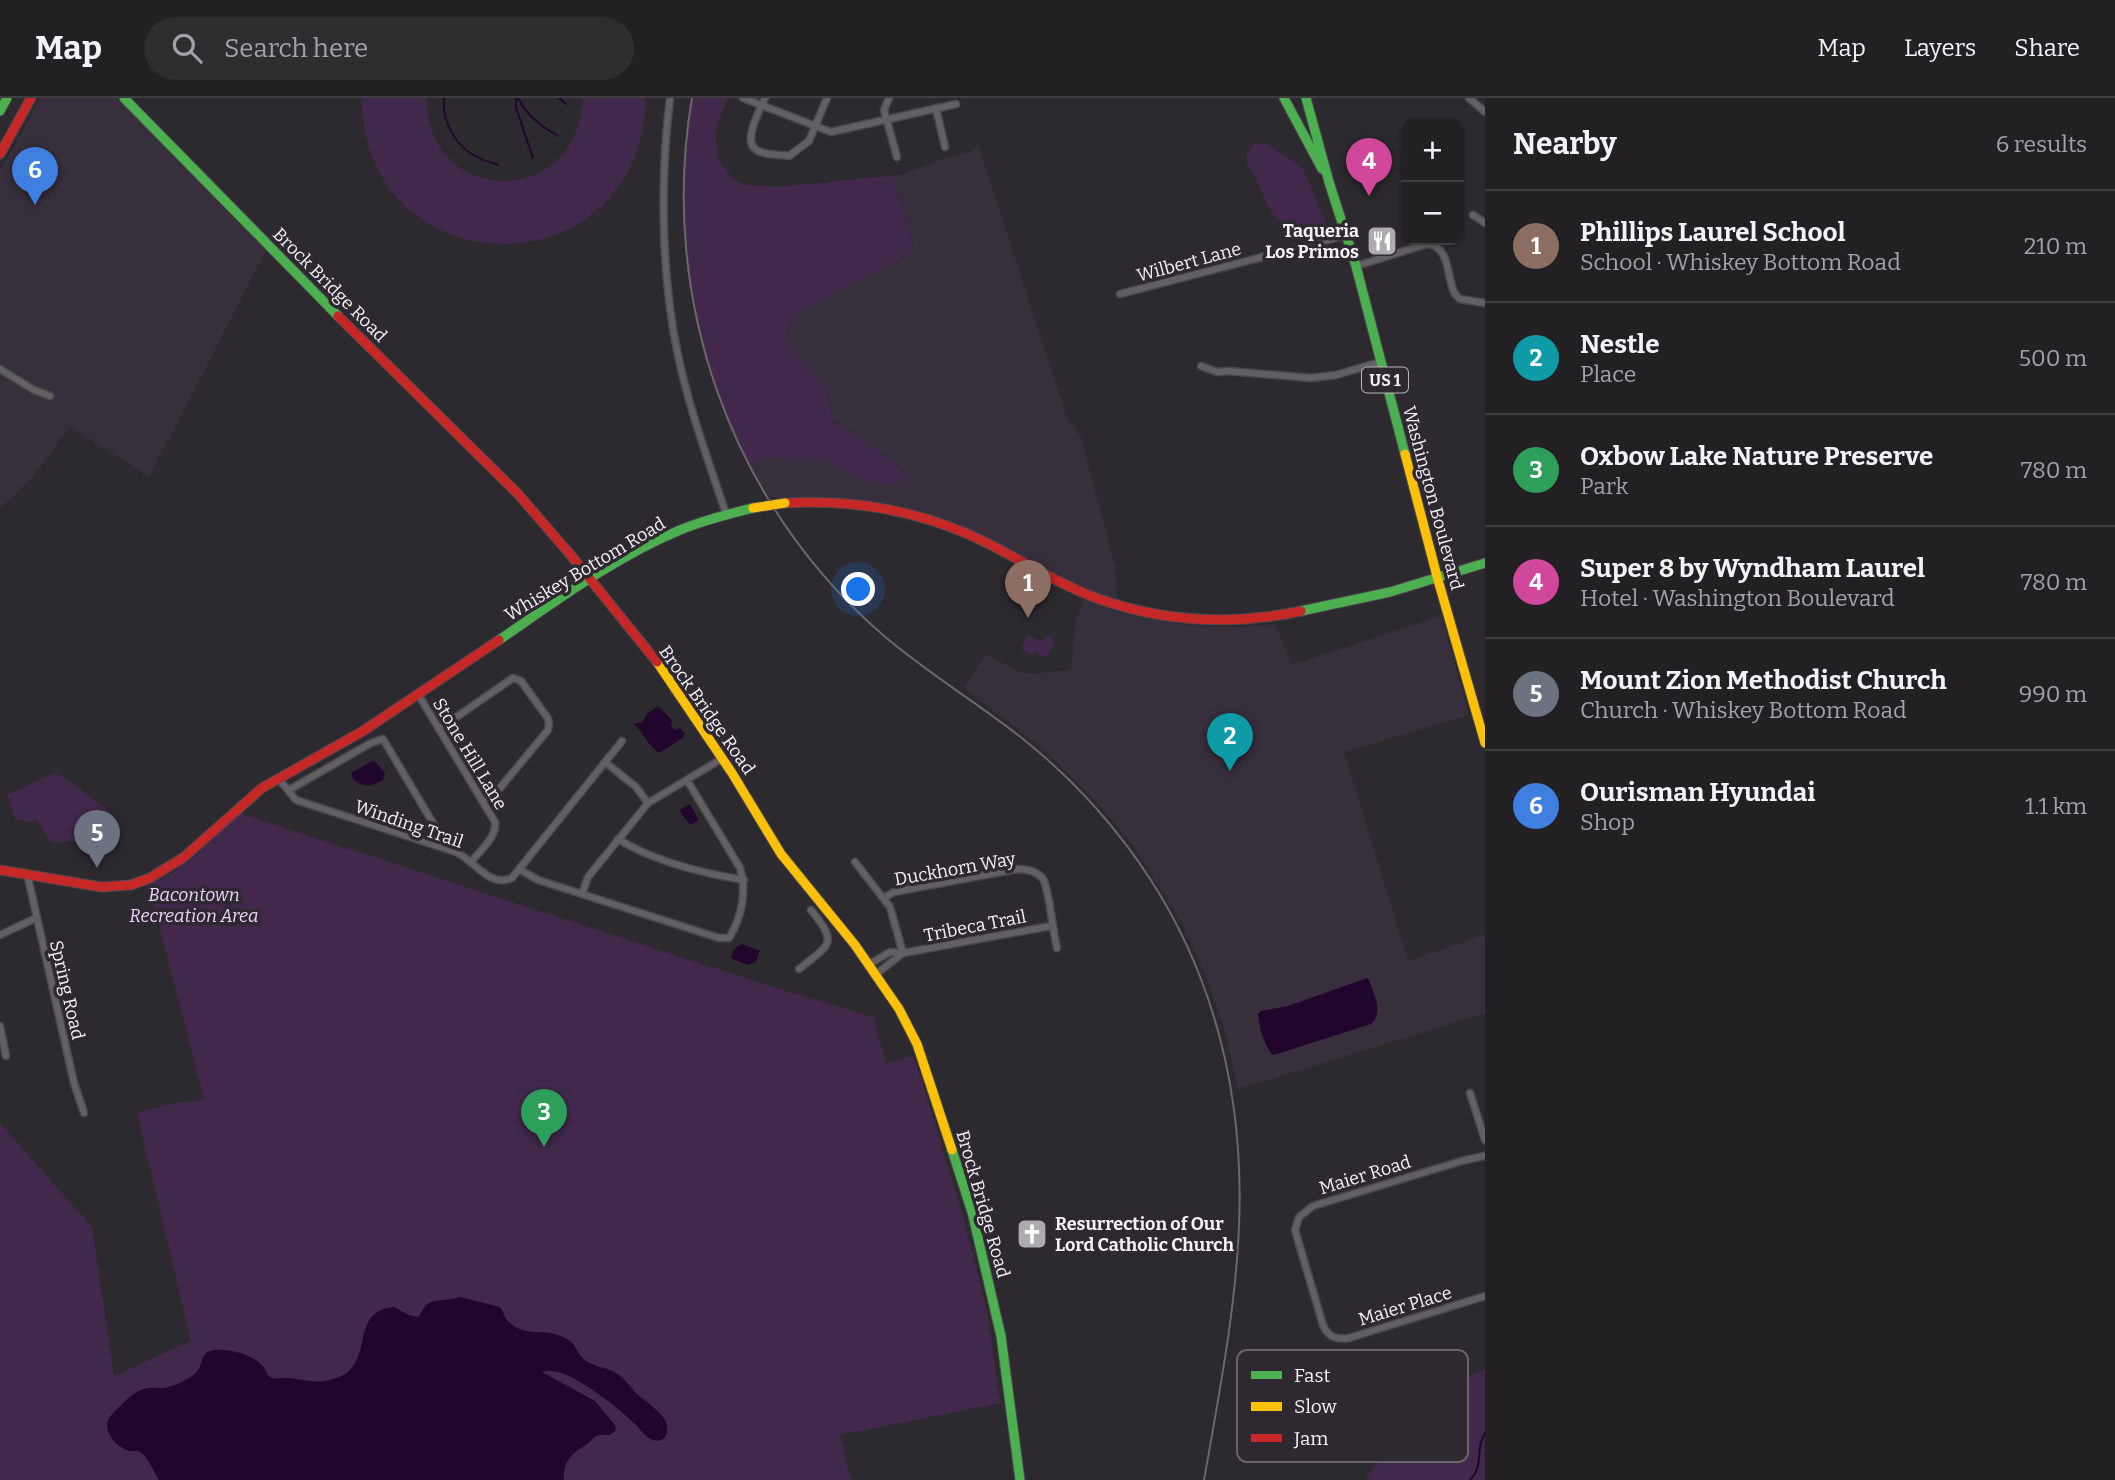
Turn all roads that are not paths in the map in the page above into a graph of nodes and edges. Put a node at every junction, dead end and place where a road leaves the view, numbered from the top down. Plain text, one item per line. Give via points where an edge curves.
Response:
1 (7, 98) edge
2 (31, 98) edge
3 (124, 98) edge
4 (670, 98) edge
5 (743, 98) edge
6 (827, 98) edge
7 (889, 98) edge
8 (1284, 98) edge
9 (1306, 98) edge
10 (1469, 98) edge
11 (763, 102) edge
12 (956, 104) dead end
13 (936, 108) junction
14 (0, 111) edge
15 (1485, 112) edge
16 (887, 120) junction
17 (815, 127) junction
18 (945, 147) dead end
19 (0, 154) edge
20 (897, 157) dead end
21 (1329, 182) junction
22 (1473, 215) dead end
23 (1485, 223) edge
24 (1347, 235) junction
25 (1356, 265) junction
26 (1120, 295) dead end
27 (1485, 303) edge
28 (1380, 362) junction
29 (1201, 366) dead end
30 (0, 369) edge
31 (50, 396) dead end
32 (726, 514) junction
33 (1485, 563) edge
34 (592, 579) junction
35 (1438, 580) junction
36 (418, 694) junction
37 (1483, 727) edge
38 (439, 729) junction
39 (622, 741) dead end
40 (1485, 743) edge
41 (723, 758) junction
42 (606, 762) junction
43 (281, 776) junction
44 (687, 780) junction
45 (289, 790) junction
46 (483, 802) junction
47 (648, 803) junction
48 (618, 839) junction
49 (434, 845) junction
50 (471, 862) junction
51 (855, 862) dead end
52 (519, 869) junction
53 (0, 870) edge
54 (27, 873) junction
55 (744, 880) junction
56 (583, 894) junction
57 (885, 897) junction
58 (811, 910) dead end
59 (36, 918) junction
60 (839, 925) junction
61 (1051, 926) junction
62 (829, 933) junction
63 (0, 935) edge
64 (1056, 948) dead end
65 (903, 953) junction
66 (868, 965) junction
67 (799, 969) dead end
68 (875, 975) junction
69 (0, 1026) edge
70 (6, 1056) dead end
71 (1470, 1093) dead end
72 (84, 1112) dead end
73 (1485, 1140) edge
74 (1485, 1156) edge
75 (1485, 1296) edge
76 (1332, 1337) joint
77 (1020, 1480) edge

1 - 14 street
2 - 19 street
3 - 34 street, Brock Bridge Road via 518,494
4 - 32 street via 664,199 672,325 685,386
5 - 11 street
6 - 17 street
7 - 16 street via 884,110
8 - 21 street, US 1
9 - 21 street, Washington Boulevard / US 1
10 - 15 street
11 - 17 street
11 - 17 street via 750,137 755,150 789,156 810,141
12 - 13 street
13 - 16 street
13 - 18 street
16 - 17 street via 837,131
16 - 20 street
21 - 24 street, Washington Boulevard / US 1
22 - 23 street
24 - 25 street, Washington Boulevard / US 1
24 - 26 street, Wilbert Lane
25 - 27 street via 1435,245 1444,254 1452,290 1458,297
25 - 28 street, Washington Boulevard / US 1
28 - 29 street via 1311,378 1217,373
28 - 35 street, Washington Boulevard / US 1
30 - 31 street
32 - 34 street, Whiskey Bottom Road via 668,536
32 - 35 street, Whiskey Bottom Road, bridge via 785,503 883,507 975,537 1093,597 1176,618 1228,621 1269,617
33 - 35 street, Whiskey Bottom Road
34 - 36 street, Whiskey Bottom Road
34 - 41 street, Brock Bridge Road
35 - 37 street, Washington Boulevard / US 1
36 - 38 street, Stone Hill Lane
36 - 43 street, Whiskey Bottom Road
37 - 40 street, Washington Boulevard / US 1
38 - 46 street, Stone Hill Lane
38 - 46 street via 513,678 521,681 547,717 548,730
39 - 42 street
41 - 44 street
41 - 60 street, Brock Bridge Road via 781,854
42 - 47 street
42 - 52 street
43 - 45 street, Winding Trail via 283,787
43 - 54 street, Whiskey Bottom Road via 169,869 144,881 100,888
44 - 47 street
44 - 55 street
45 - 49 street, Winding Trail via 296,800
45 - 49 street via 383,739 436,828
46 - 50 street, Stone Hill Lane via 496,828
47 - 48 street
48 - 55 street via 653,858
48 - 56 street via 588,877
49 - 50 street, Winding Trail
50 - 52 street, Winding Trail via 501,881 512,878
51 - 57 street
52 - 56 street
53 - 54 street, Whiskey Bottom Road
54 - 59 street, Spring Road
55 - 56 street via 744,896 732,933 724,939
57 - 61 street, Duckhorn Way via 1025,869 1044,881
57 - 65 street
58 - 62 street
59 - 63 street
59 - 72 street, Spring Road
60 - 62 street
60 - 66 street, Brock Bridge Road
61 - 64 street, Duckhorn Way
61 - 65 street, Tribeca Trail
62 - 67 street via 823,950
65 - 66 street, Tribeca Trail via 890,952
65 - 68 street, Tribeca Trail
66 - 68 street, Brock Bridge Road
68 - 77 street, Brock Bridge Road via 917,1044 962,1178 997,1312
69 - 70 street
71 - 73 street
74 - 76 street, Maier Road via 1359,1191 1303,1213 1296,1223 1296,1238 1323,1325
75 - 76 street, Maier Place via 1349,1338

